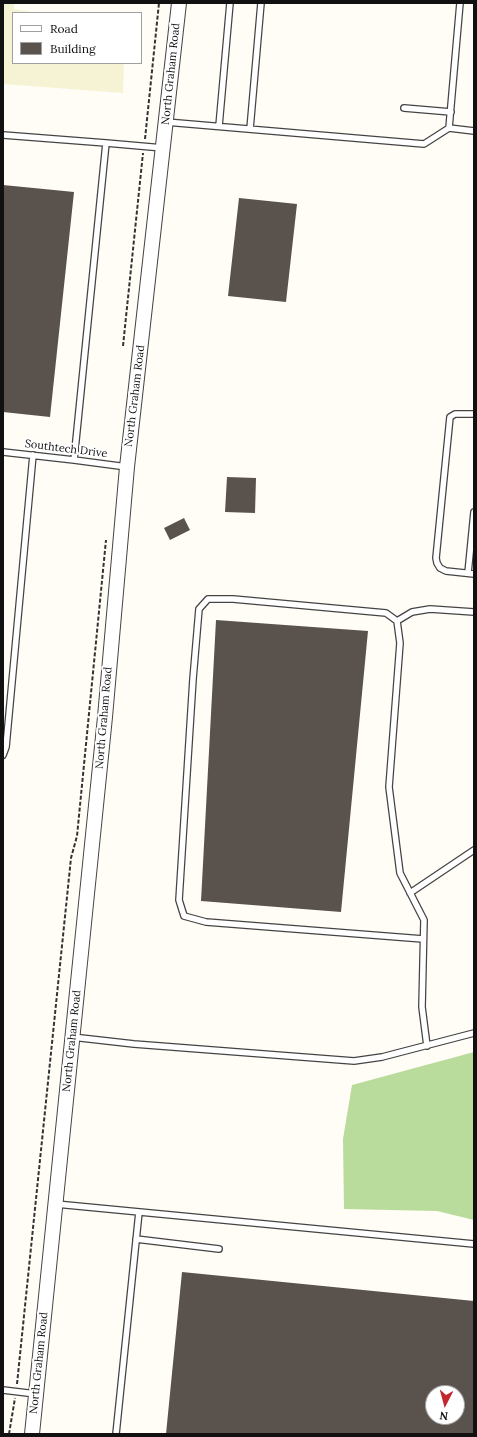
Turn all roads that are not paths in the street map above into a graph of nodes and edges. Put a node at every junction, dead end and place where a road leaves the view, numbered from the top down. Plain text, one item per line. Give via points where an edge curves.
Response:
1 (179, 3) edge
2 (230, 3) edge
3 (261, 3) edge
4 (460, 3) edge
5 (404, 108) dead end
6 (451, 112) junction
7 (166, 122) junction
8 (220, 126) junction
9 (449, 128) junction
10 (250, 129) junction
11 (474, 131) edge
12 (3, 135) edge
13 (106, 143) junction
14 (163, 148) junction
15 (474, 414) edge
16 (3, 452) edge
17 (33, 455) junction
18 (74, 460) junction
19 (127, 467) junction
20 (474, 512) edge
21 (471, 573) edge
22 (474, 612) edge
23 (397, 621) junction
24 (3, 755) edge
25 (474, 850) edge
26 (410, 893) junction
27 (423, 939) junction
28 (474, 1033) edge
29 (72, 1037) junction
30 (427, 1046) junction
31 (55, 1204) junction
32 (139, 1212) junction
33 (136, 1239) junction
34 (474, 1244) edge
35 (219, 1249) dead end
36 (3, 1390) edge
37 (36, 1394) junction
38 (32, 1434) edge
39 (116, 1434) edge

1 - 7 street, North Graham Road
2 - 8 lane
3 - 10 lane
4 - 6 lane
5 - 6 lane
6 - 9 lane
7 - 8 lane
7 - 14 street, North Graham Road
8 - 10 lane
9 - 10 lane via 424,144
9 - 11 lane
12 - 13 lane
13 - 14 lane
13 - 18 lane
14 - 19 street, North Graham Road
15 - 21 lane via 455,414 450,417 436,558 440,568 446,571
16 - 17 lane, Southtech Drive
17 - 18 lane, Southtech Drive
17 - 24 lane via 6,747
18 - 19 lane, Southtech Drive
19 - 29 street, North Graham Road via 105,717
20 - 21 lane
22 - 23 lane via 430,609 412,612
23 - 26 lane via 400,644 389,787 400,873
23 - 27 lane via 386,613 233,599 208,599 199,609 192,679 179,900 184,916 206,922
25 - 26 lane
26 - 27 lane via 424,920
27 - 30 lane via 422,1008
28 - 30 lane
29 - 30 lane via 354,1061 382,1058
29 - 31 street, North Graham Road
31 - 32 lane
31 - 37 street, North Graham Road
32 - 33 lane
32 - 34 lane
33 - 35 lane
33 - 39 lane
36 - 37 lane
37 - 38 street, North Graham Road

